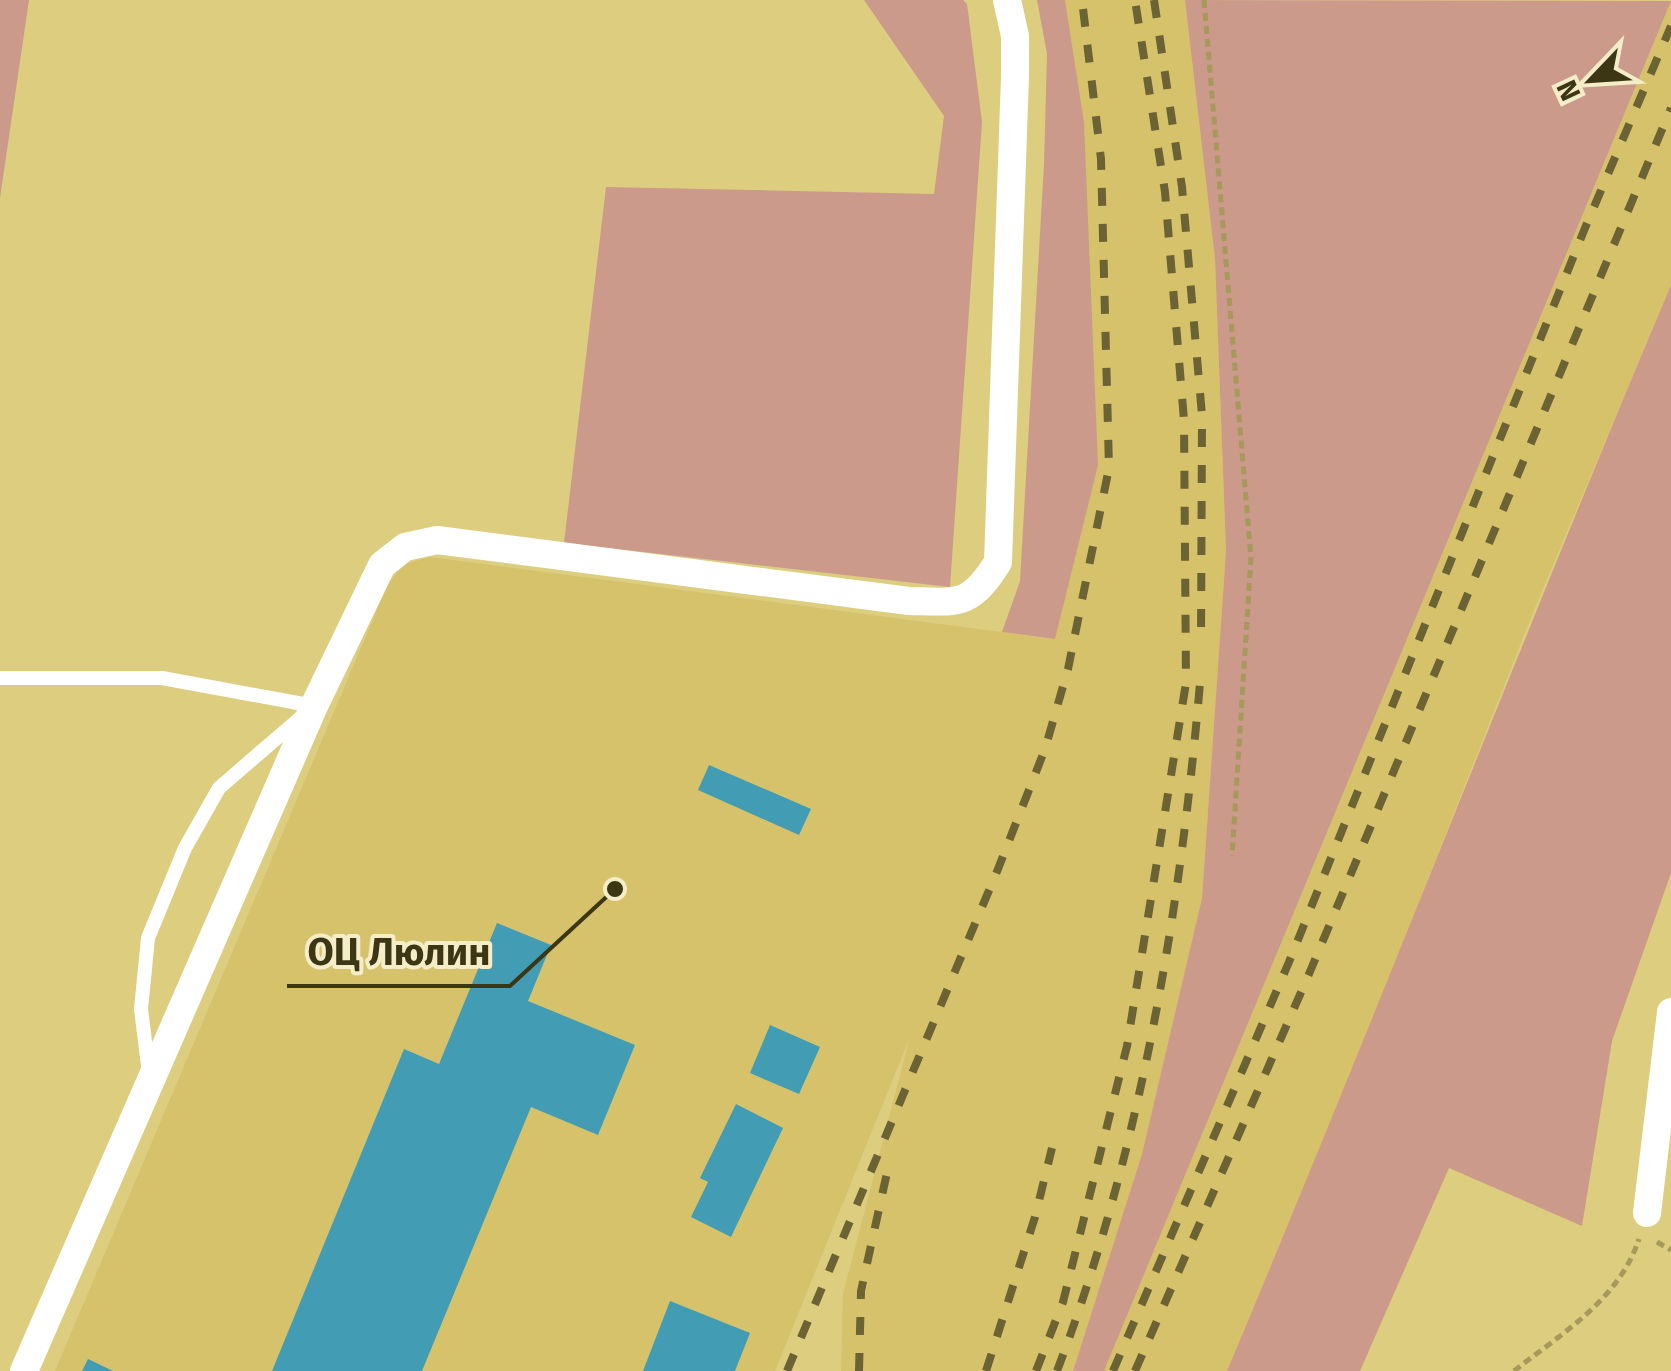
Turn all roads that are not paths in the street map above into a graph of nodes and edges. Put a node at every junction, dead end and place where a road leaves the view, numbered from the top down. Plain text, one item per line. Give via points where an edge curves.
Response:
1 (1008, 0) edge
2 (0, 678) edge
3 (314, 706) junction
4 (1671, 1012) edge
5 (150, 1083) junction
6 (1648, 1213) road end
7 (24, 1371) edge

1 - 3 street via 1015,76 998,562 979,592 953,602 909,601 437,540 405,547 382,566
2 - 3 lane via 162,678
3 - 5 street
3 - 5 lane via 219,788 185,848 148,938 140,1008
4 - 6 street
5 - 7 street

